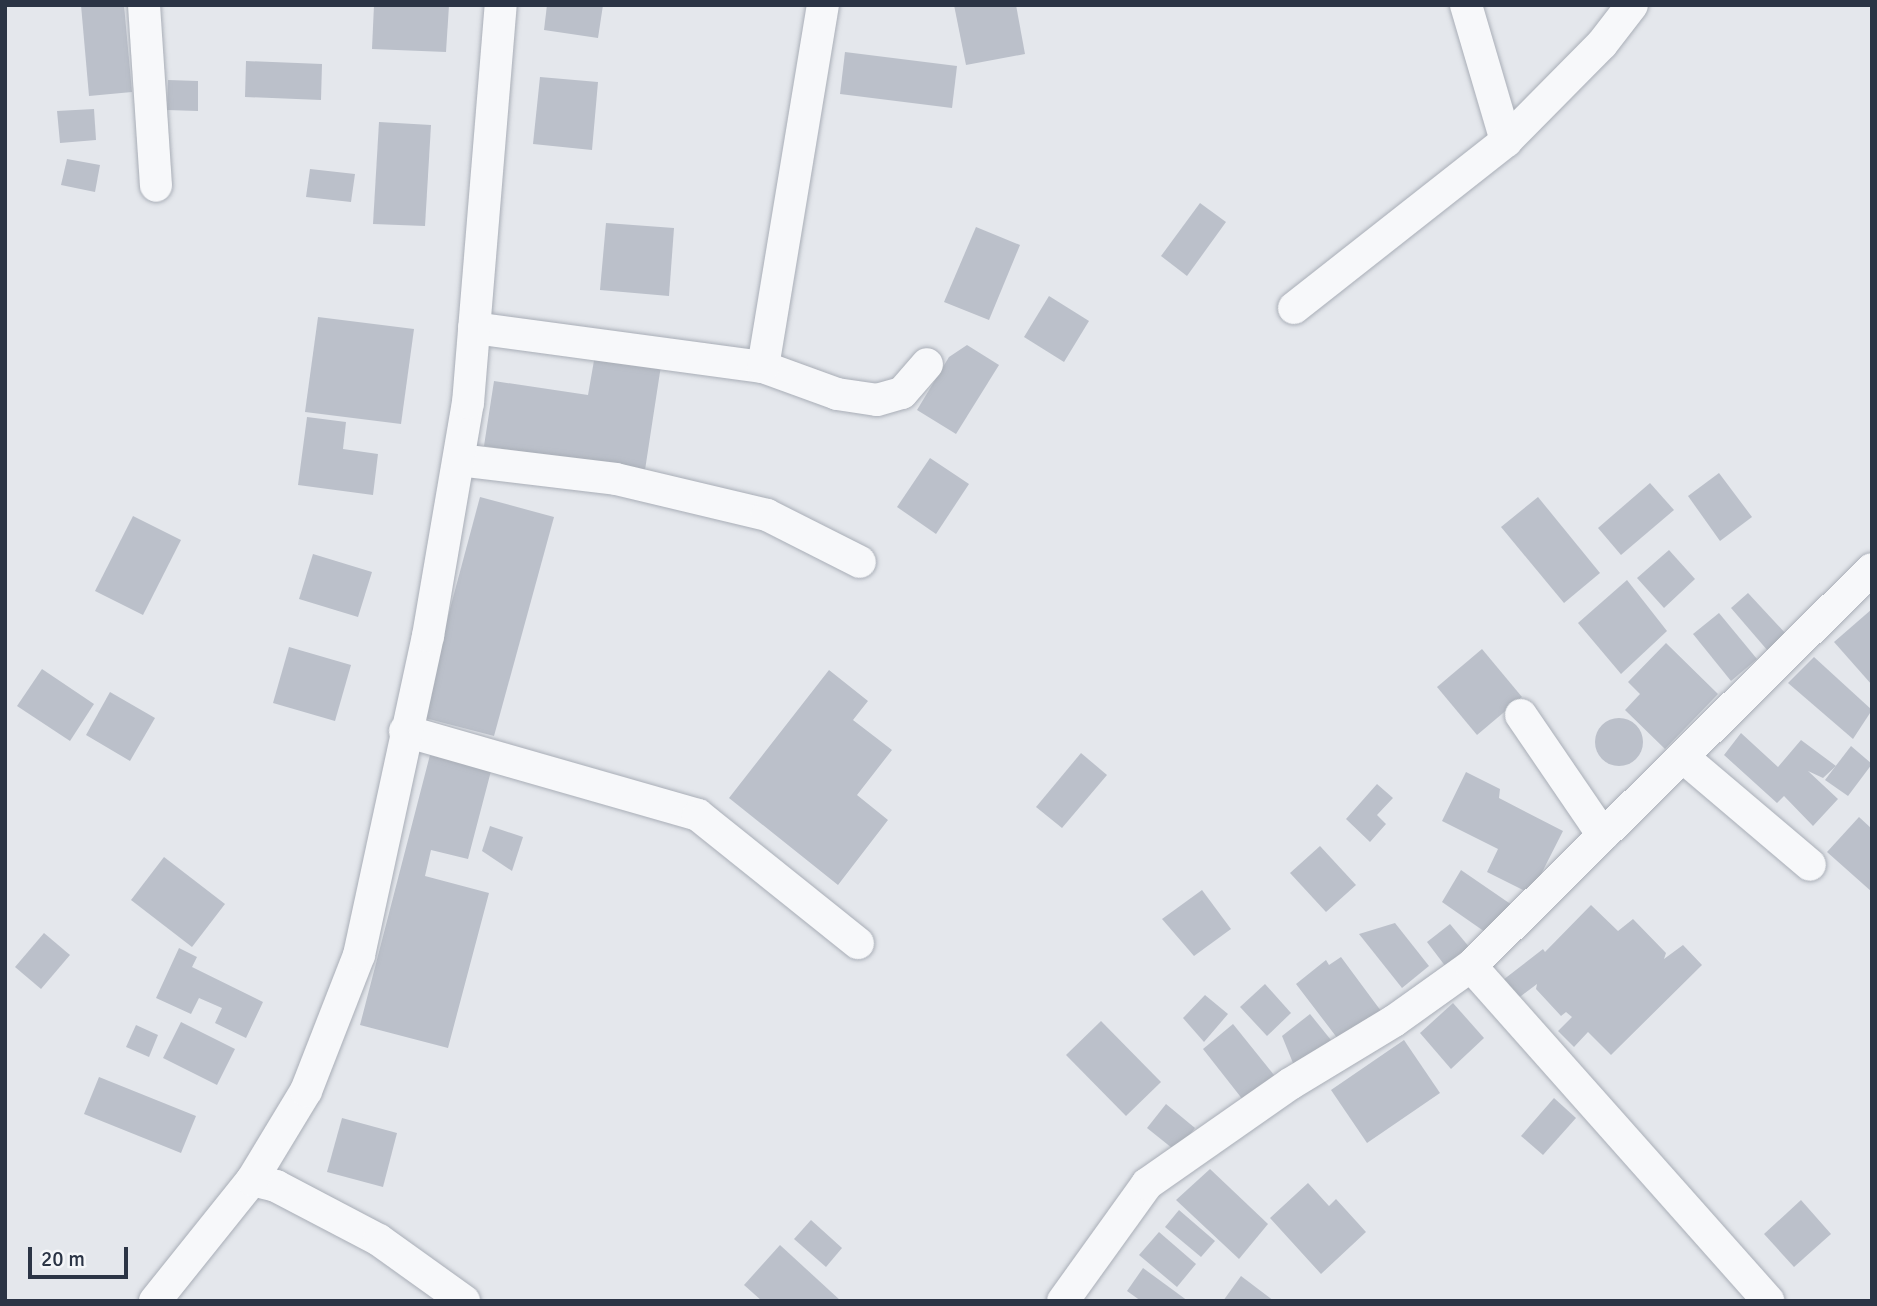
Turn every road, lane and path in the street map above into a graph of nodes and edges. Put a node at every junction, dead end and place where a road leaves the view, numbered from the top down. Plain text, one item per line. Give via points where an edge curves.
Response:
1 (144, 5) edge
2 (501, 5) edge
3 (823, 5) edge
4 (1466, 5) edge
5 (1632, 5) edge
6 (1506, 141) junction
7 (156, 186) dead end
8 (1294, 308) dead end
9 (474, 328) junction
10 (927, 364) dead end
11 (763, 367) junction
12 (458, 460) junction
13 (860, 562) dead end
14 (1872, 569) edge
15 (1521, 715) dead end
16 (405, 732) junction
17 (1684, 758) junction
18 (1603, 835) junction
19 (1810, 865) dead end
20 (858, 943) dead end
21 (1471, 966) junction
22 (252, 1180) junction
23 (155, 1301) edge
24 (464, 1301) edge
25 (1063, 1301) edge
26 (1768, 1301) edge

1 - 7 street
2 - 9 street
3 - 11 street
4 - 6 street
5 - 6 street via 1602,44
6 - 8 street
9 - 11 street
9 - 12 street
10 - 11 street via 902,393 877,400 837,394
12 - 13 street via 616,479 767,515
12 - 16 street
14 - 17 street
15 - 18 street
16 - 20 street via 698,815
16 - 22 street via 359,955 306,1091
17 - 18 street
17 - 19 street
18 - 21 street
21 - 25 street via 1147,1184
21 - 26 street
22 - 23 street
22 - 24 street via 276,1186 379,1240

